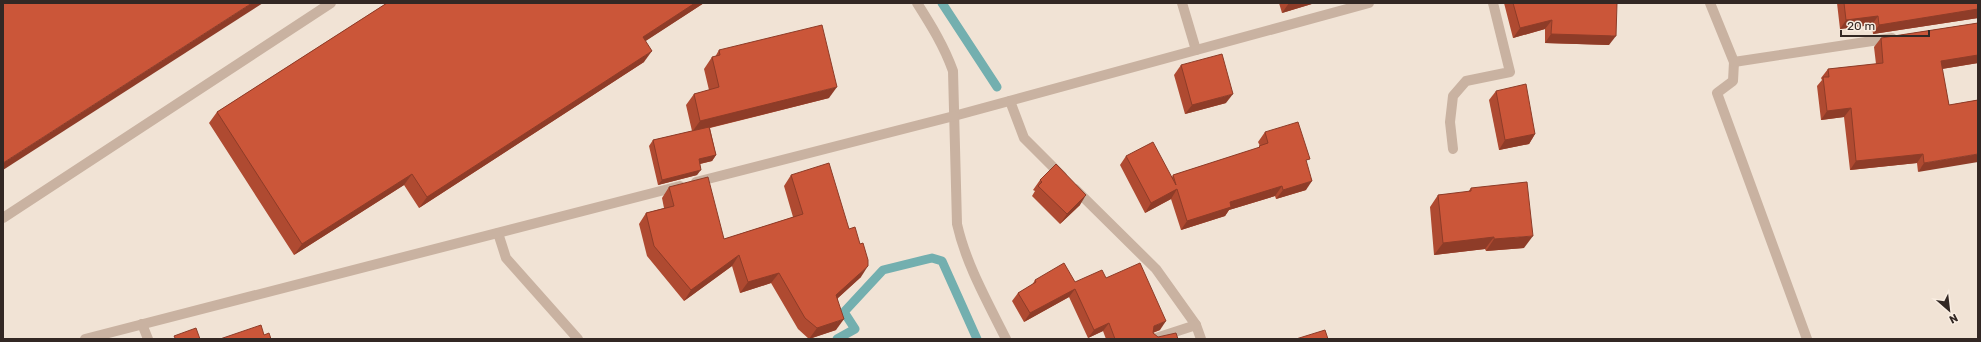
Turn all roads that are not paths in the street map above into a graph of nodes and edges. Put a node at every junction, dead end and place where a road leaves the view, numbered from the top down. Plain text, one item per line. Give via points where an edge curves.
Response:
1 (331, 3) edge
2 (917, 3) edge
3 (1182, 3) edge
4 (1369, 3) edge
5 (1493, 3) edge
6 (1710, 3) edge
7 (1899, 37) edge
8 (1196, 50) junction
9 (1734, 62) junction
10 (1010, 101) junction
11 (954, 116) junction
12 (1453, 149) dead end
13 (3, 218) edge
14 (498, 233) junction
15 (142, 324) junction
16 (1196, 325) junction
17 (85, 339) edge
18 (148, 339) edge
19 (578, 339) edge
20 (1006, 339) edge
21 (1153, 339) edge
22 (1202, 339) edge
23 (1807, 339) edge

1 - 13 street
2 - 11 street via 940,40 952,70
3 - 8 street
4 - 8 street
5 - 12 street via 1510,72 1466,82 1453,96 1450,122
6 - 9 street
7 - 9 street
8 - 10 street
9 - 23 street via 1733,82 1717,93
10 - 11 street
10 - 16 street via 1024,138 1156,269
11 - 14 street
11 - 20 street via 959,236
14 - 15 street
14 - 19 street via 506,258
15 - 17 street
15 - 18 street
16 - 21 street
16 - 22 street

